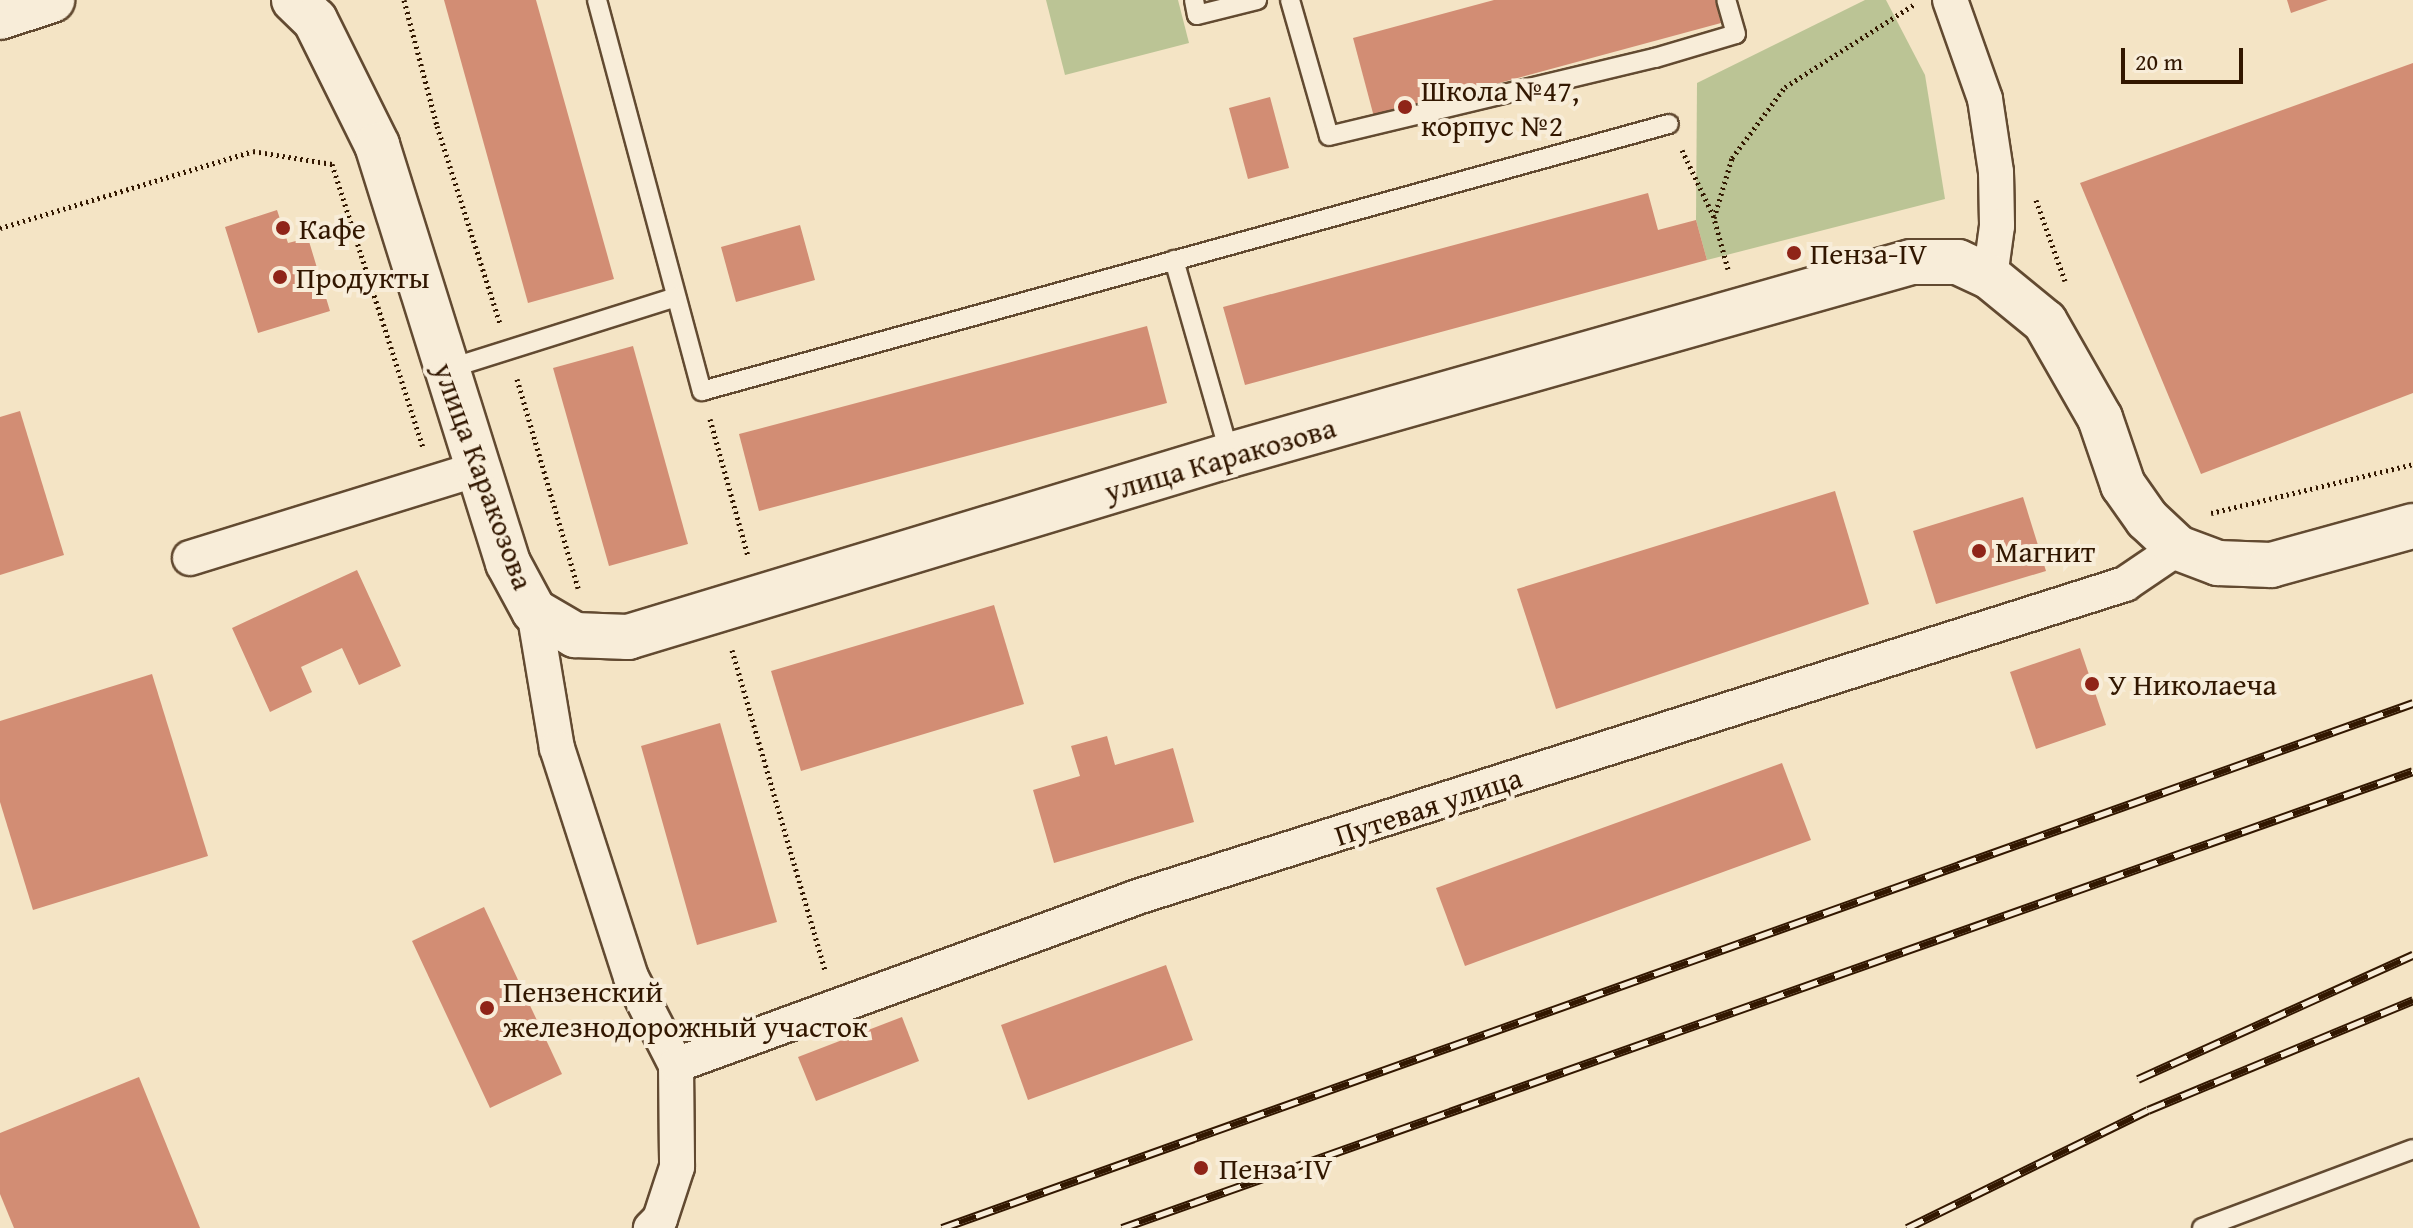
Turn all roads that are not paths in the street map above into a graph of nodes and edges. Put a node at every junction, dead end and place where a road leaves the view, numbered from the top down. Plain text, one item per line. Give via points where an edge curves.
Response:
1 (52, 0) edge
2 (294, 0) edge
3 (597, 0) edge
4 (1194, 0) edge
5 (1257, 0) edge
6 (1290, 0) edge
7 (1726, 0) edge
8 (1928, 4) edge
9 (0, 17) edge
10 (1669, 124) road end
11 (1174, 260) junction
12 (1990, 277) junction
13 (676, 297) junction
14 (445, 370) junction
15 (1230, 455) junction
16 (478, 469) junction
17 (2413, 526) edge
18 (2187, 532) junction
19 (190, 558) dead end
20 (534, 611) junction
21 (676, 1065) junction
22 (2413, 1149) edge
23 (651, 1228) edge
24 (2202, 1228) edge

1 - 9 main road
2 - 14 main road, улица Каракозова via 315,20 377,145
3 - 13 lane
4 - 5 lane via 1197,15
6 - 7 lane via 1329,136 1736,34
8 - 12 street via 1985,99 1996,172 1997,226
10 - 11 lane
11 - 13 lane via 702,391
11 - 15 lane
12 - 15 main road, улица Каракозова via 1958,262 1911,262 1861,273
12 - 18 main road, улица Каракозова via 2045,322 2100,418 2123,485 2147,519
13 - 14 lane
14 - 16 main road, улица Каракозова
15 - 20 main road, улица Каракозова via 628,637 575,635
16 - 19 street
16 - 20 main road, улица Каракозова via 508,563
17 - 18 main road, улица Каракозова via 2271,565 2218,563
18 - 21 street, Путевая улица via 2125,584 1134,898
20 - 21 street via 557,748 631,977
21 - 23 street via 677,1167 660,1219
22 - 24 lane

